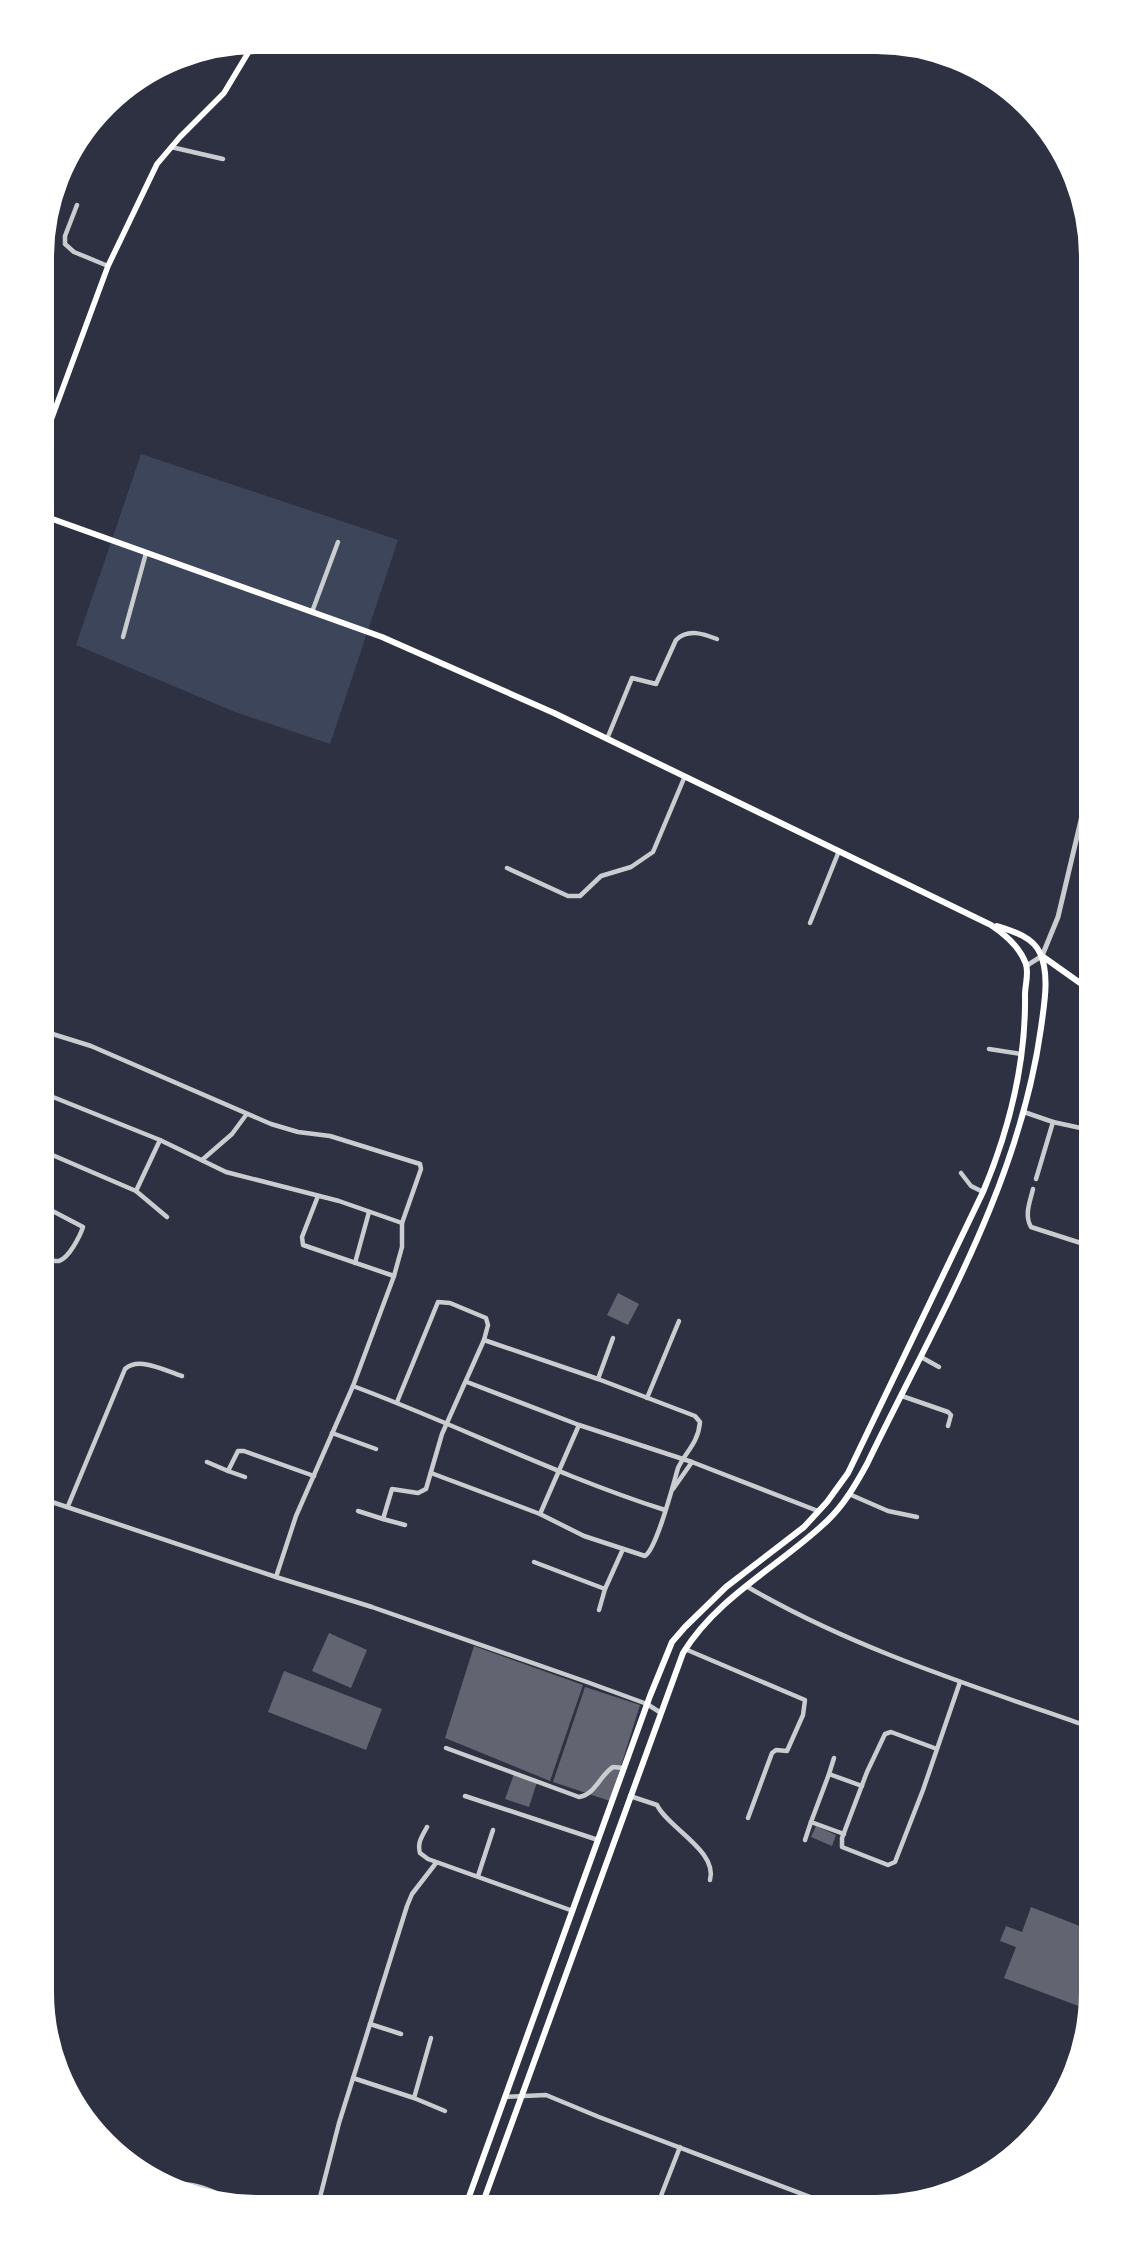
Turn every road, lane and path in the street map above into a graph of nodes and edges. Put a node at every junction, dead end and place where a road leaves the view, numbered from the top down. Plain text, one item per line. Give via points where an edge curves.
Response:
1 (249, 52) edge
2 (171, 147) junction
3 (223, 159) dead end
4 (77, 205) dead end
5 (108, 266) junction
6 (51, 420) edge
7 (51, 519) edge
8 (338, 542) dead end
9 (146, 553) junction
10 (312, 612) junction
11 (123, 637) dead end
12 (717, 639) dead end
13 (607, 739) junction
14 (685, 776) junction
15 (1082, 818) edge
16 (839, 851) junction
17 (507, 868) dead end
18 (810, 922) dead end
19 (991, 925) junction
20 (1042, 956) junction
21 (1026, 966) junction
22 (1082, 984) edge
23 (51, 1033) edge
24 (989, 1049) dead end
25 (1021, 1054) junction
26 (51, 1095) edge
27 (1024, 1112) junction
28 (246, 1114) junction
29 (1053, 1122) junction
30 (1082, 1128) edge
31 (160, 1140) junction
32 (51, 1154) edge
33 (202, 1160) junction
34 (961, 1173) dead end
35 (1036, 1179) dead end
36 (1033, 1189) dead end
37 (136, 1191) junction
38 (983, 1192) junction
39 (318, 1196) junction
40 (51, 1210) edge
41 (369, 1212) junction
42 (167, 1217) dead end
43 (402, 1223) junction
44 (1082, 1243) edge
45 (51, 1260) edge
46 (355, 1263) junction
47 (394, 1276) junction
48 (679, 1321) dead end
49 (613, 1338) dead end
50 (484, 1340) junction
51 (921, 1357) junction
52 (939, 1366) dead end
53 (182, 1376) dead end
54 (598, 1379) junction
55 (467, 1382) junction
56 (353, 1386) junction
57 (902, 1396) junction
58 (647, 1398) junction
59 (397, 1402) junction
60 (448, 1423) junction
61 (579, 1424) junction
62 (948, 1426) dead end
63 (332, 1433) junction
64 (376, 1449) dead end
65 (682, 1459) junction
66 (207, 1462) dead end
67 (692, 1462) junction
68 (228, 1471) junction
69 (559, 1471) junction
70 (431, 1473) junction
71 (314, 1476) junction
72 (244, 1477) dead end
73 (672, 1490) junction
74 (849, 1494) junction
75 (51, 1501) edge
76 (68, 1506) junction
77 (665, 1510) junction
78 (358, 1511) dead end
79 (818, 1511) junction
80 (540, 1514) junction
81 (917, 1518) dead end
82 (383, 1519) junction
83 (405, 1525) dead end
84 (623, 1549) junction
85 (534, 1562) dead end
86 (276, 1578) junction
87 (746, 1586) junction
88 (604, 1590) junction
89 (599, 1610) dead end
90 (685, 1649) junction
91 (960, 1682) junction
92 (647, 1704) junction
93 (661, 1713) junction
94 (1082, 1724) edge
95 (446, 1748) dead end
96 (937, 1748) junction
97 (834, 1758) dead end
98 (624, 1768) junction
99 (829, 1774) junction
100 (862, 1786) junction
101 (465, 1796) dead end
102 (630, 1796) junction
103 (748, 1818) dead end
104 (811, 1822) junction
105 (427, 1827) dead end
106 (493, 1830) dead end
107 (844, 1834) junction
108 (598, 1840) junction
109 (805, 1840) dead end
110 (436, 1863) junction
111 (478, 1876) junction
112 (710, 1880) dead end
113 (573, 1911) junction
114 (370, 2024) junction
115 (402, 2034) dead end
116 (431, 2038) dead end
117 (353, 2078) junction
118 (521, 2095) junction
119 (505, 2097) junction
120 (414, 2098) junction
121 (445, 2111) dead end
122 (680, 2147) junction
123 (182, 2184) edge
124 (217, 2194) edge
125 (320, 2198) edge
126 (469, 2198) edge
127 (484, 2198) edge
128 (660, 2198) edge
129 (813, 2198) edge

1 - 2 main road via 224,93
2 - 3 street
2 - 5 main road via 156,164
4 - 5 street via 65,244 74,252
5 - 6 main road
7 - 9 main road
8 - 10 street
9 - 10 main road
9 - 11 street
10 - 13 main road via 382,638
12 - 13 street via 698,633 682,636 676,640 656,684 632,678
13 - 14 main road
14 - 16 main road
14 - 17 street via 653,852 631,867 601,876 580,896 568,896
15 - 20 street via 1058,916
16 - 18 street
16 - 19 main road
19 - 20 main road via 1028,938
19 - 21 main road via 1010,939
20 - 21 street
20 - 22 main road
20 - 27 main road via 1044,1006
21 - 25 main road via 1026,1020
23 - 28 street via 91,1046
24 - 25 street
25 - 38 main road via 1006,1125
26 - 31 street
27 - 29 street
27 - 51 main road via 997,1193
28 - 33 street via 232,1134
28 - 43 street via 298,1132 330,1136 420,1164
29 - 30 street
29 - 35 street
31 - 33 street
31 - 37 street
32 - 37 street
33 - 39 street via 226,1172
34 - 38 street via 971,1186
36 - 44 street via 1028,1210 1031,1227
37 - 42 street
38 - 79 main road via 858,1456
39 - 41 street
39 - 46 street via 302,1238 303,1245
40 - 45 street via 83,1227 66,1256 62,1260
41 - 43 street
41 - 46 street
43 - 47 street via 402,1247
46 - 47 street
47 - 56 street
48 - 58 street
49 - 54 street
50 - 54 street
50 - 55 street
50 - 59 street via 488,1325 483,1316 450,1303 438,1302
51 - 52 street
51 - 57 main road
53 - 76 street via 139,1363 125,1369
54 - 58 street
55 - 60 street
55 - 61 street
56 - 59 street
56 - 63 street
57 - 62 street via 948,1412 951,1415
57 - 74 main road
58 - 65 street via 695,1416 700,1422 689,1454
59 - 60 street
60 - 69 street
60 - 70 street
61 - 65 street
61 - 69 street
63 - 64 street
63 - 71 street
65 - 67 street
65 - 73 street
66 - 68 street
67 - 73 street
67 - 79 street
68 - 71 street via 240,1450
68 - 72 street
69 - 77 street
69 - 80 street
70 - 80 street
70 - 82 street via 421,1492 395,1488 389,1491
71 - 86 street via 296,1516
73 - 77 street
74 - 81 street via 888,1512
74 - 87 main road via 828,1520
75 - 76 street
76 - 86 street
77 - 84 street via 647,1555
78 - 82 street
79 - 92 main road via 804,1526 708,1602 685,1626 672,1642
80 - 84 street via 584,1536
82 - 83 street
84 - 88 street
85 - 88 street
86 - 92 street via 372,1607
87 - 90 main road via 709,1618
87 - 91 street via 791,1612
88 - 89 street
90 - 93 main road
90 - 103 street via 806,1700 787,1751 772,1752
91 - 94 street
91 - 96 street
92 - 93 street
92 - 98 main road
93 - 102 main road
95 - 98 street via 579,1797 586,1795 613,1767
96 - 100 street via 888,1732 881,1739
96 - 107 street via 894,1863 888,1865 842,1847
97 - 99 street
98 - 108 main road
99 - 100 street
99 - 104 street
100 - 107 street
101 - 108 street
102 - 112 street via 657,1805 666,1819 688,1836 710,1864
102 - 118 main road
104 - 107 street
104 - 109 street
105 - 110 street via 418,1849
106 - 111 street
108 - 113 main road
110 - 111 street
110 - 114 street via 412,1894
111 - 113 street
113 - 119 main road
114 - 115 street
114 - 117 street
116 - 120 street
117 - 120 street
117 - 125 street
118 - 119 street
118 - 122 street via 546,2095
118 - 127 main road
119 - 126 main road
120 - 121 street
122 - 128 street
122 - 129 street
123 - 124 street

